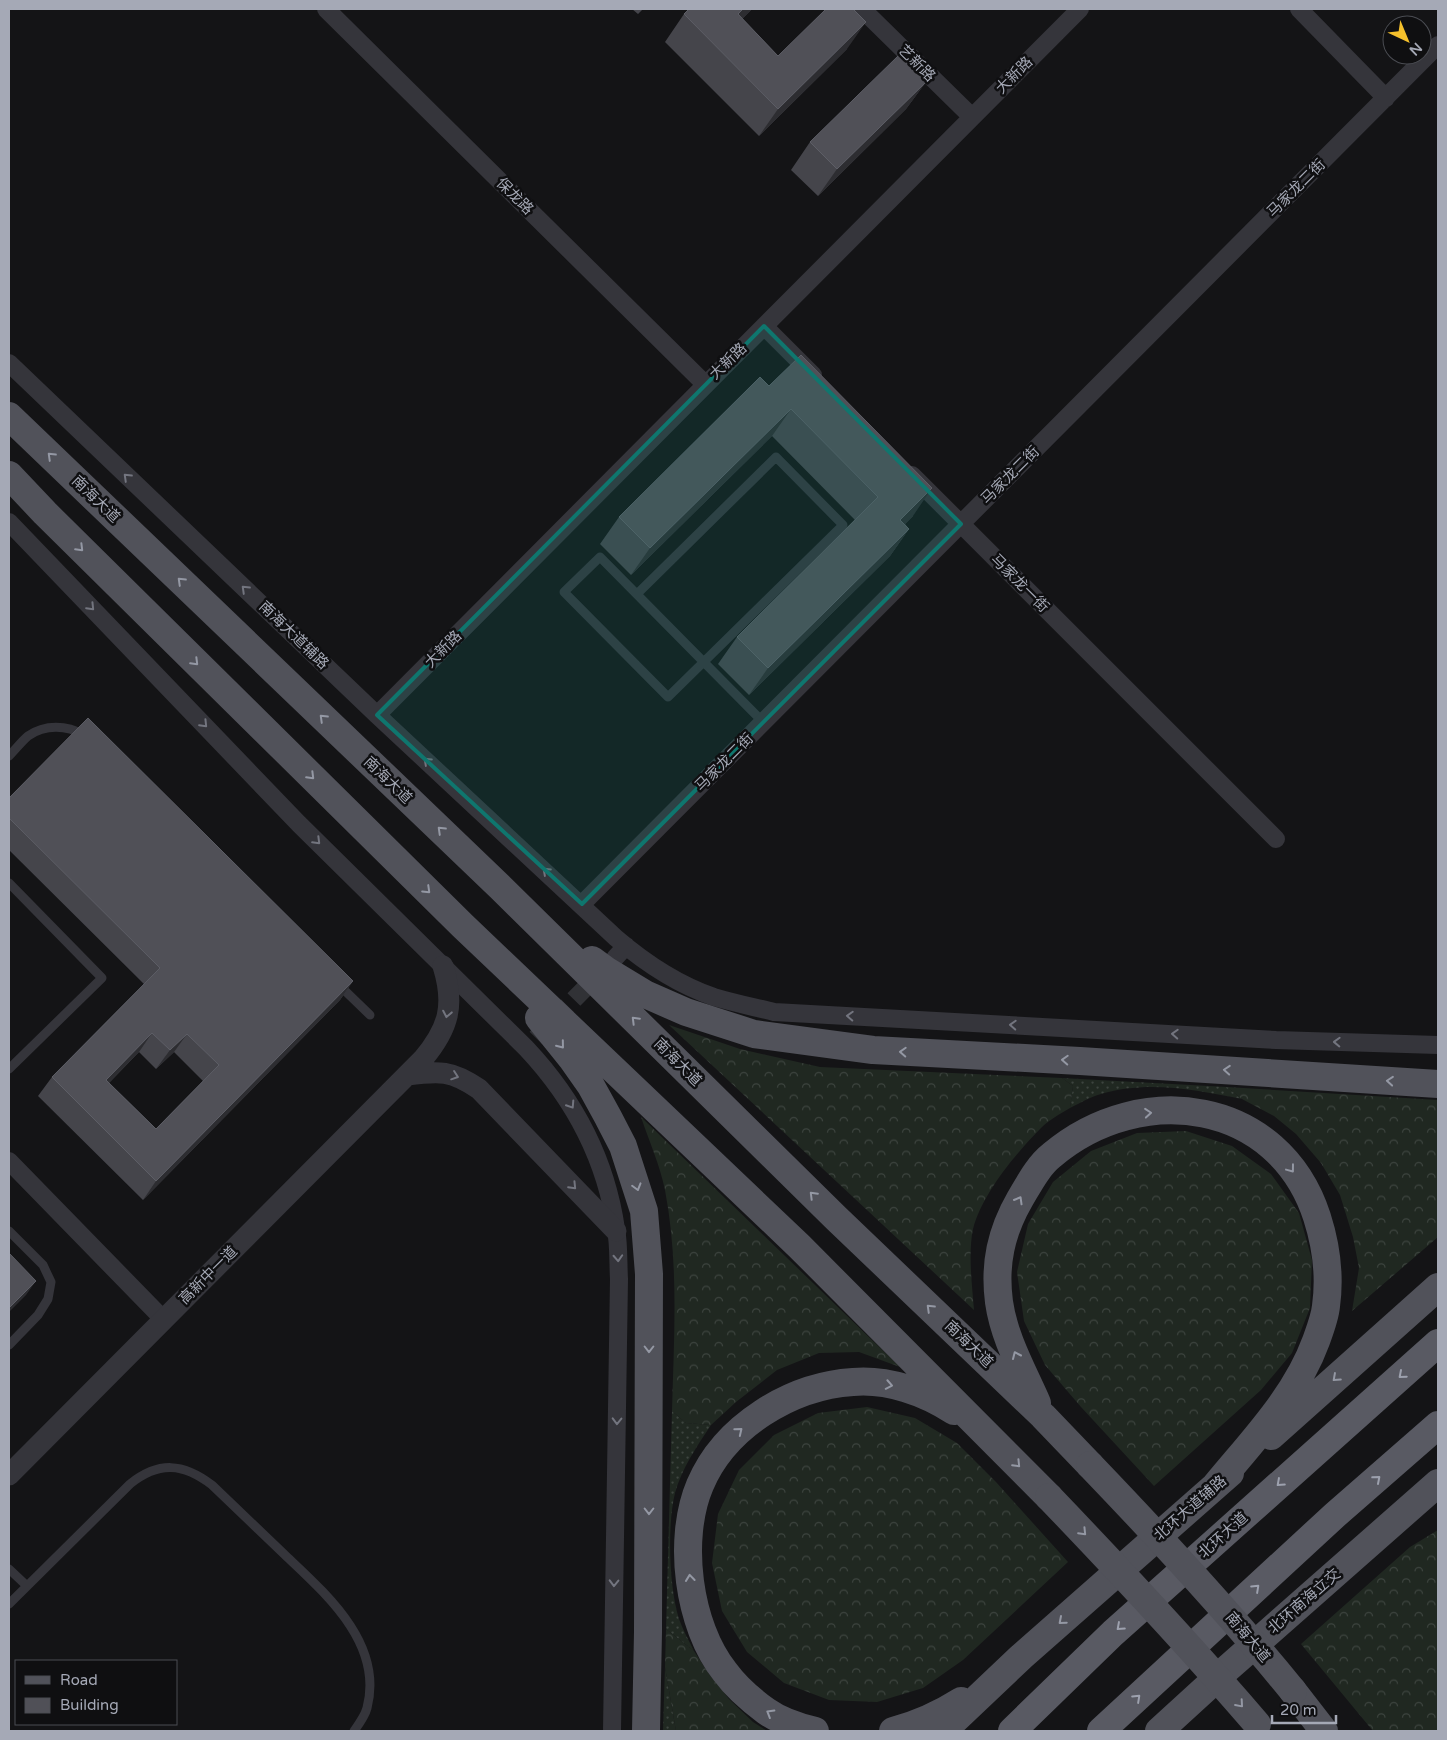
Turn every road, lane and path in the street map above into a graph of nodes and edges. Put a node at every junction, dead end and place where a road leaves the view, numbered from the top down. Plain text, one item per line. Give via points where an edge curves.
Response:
1 (326, 9) edge
2 (862, 9) edge
3 (1080, 9) edge
4 (1299, 9) edge
5 (1438, 45) edge
6 (1386, 98) junction
7 (972, 117) junction
8 (764, 326) junction
9 (9, 363) edge
10 (705, 384) junction
11 (827, 390) edge
12 (9, 416) edge
13 (898, 460) edge
14 (9, 476) edge
15 (9, 522) edge
16 (961, 524) junction
17 (637, 594) junction
18 (704, 662) junction
19 (377, 715) junction
20 (763, 722) junction
21 (88, 738) edge
22 (9, 756) edge
23 (1276, 839) dead end
24 (9, 883) edge
25 (501, 888) junction
26 (582, 904) junction
27 (464, 926) junction
28 (442, 966) junction
29 (335, 980) edge
30 (370, 1015) dead end
31 (1438, 1045) edge
32 (9, 1069) edge
33 (407, 1075) junction
34 (1438, 1084) edge
35 (9, 1160) edge
36 (9, 1231) edge
37 (616, 1231) junction
38 (1438, 1287) edge
39 (164, 1320) junction
40 (1438, 1343) edge
41 (9, 1345) edge
42 (1043, 1416) junction
43 (1438, 1426) edge
44 (985, 1431) junction
45 (9, 1475) edge
46 (1438, 1483) edge
47 (1216, 1484) junction
48 (1438, 1509) edge
49 (1361, 1551) junction
50 (9, 1569) edge
51 (26, 1586) junction
52 (9, 1604) edge
53 (1021, 1657) junction
54 (1260, 1727) edge
55 (354, 1731) edge
56 (612, 1731) edge
57 (646, 1731) edge
58 (815, 1731) edge
59 (893, 1731) edge
60 (943, 1731) edge
61 (1012, 1731) edge
62 (1101, 1731) edge
63 (1159, 1731) edge
64 (1324, 1731) edge

1 - 10 street, 保龙路
2 - 7 street, 艺新路
3 - 7 street, 大新路
4 - 6 street
5 - 6 street, 马家龙二街
6 - 16 street, 马家龙二街
7 - 8 street, 大新路
8 - 10 street, 大新路
8 - 11 street
19 -> 9 street, 南海大道辅路
10 - 19 street, 大新路
25 -> 12 main road, 南海大道
13 - 16 street, 马家龙一街
14 -> 27 main road
15 -> 28 street via 299,824
16 - 20 street, 马家龙二街
16 - 23 street, 马家龙一街
17 - 18 lane
17 - 18 lane via 600,557 564,592 668,697
17 - 18 lane via 776,457 783,464 843,525
18 - 20 lane
26 -> 19 street, 南海大道辅路
20 - 26 street, 马家龙二街
21 - 22 lane via 75,730 44,728 29,736
24 - 32 lane via 102,978
34 -> 25 main road via 873,1050 754,1034 694,1015 645,994 607,972
42 -> 25 main road, 南海大道 via 836,1218
31 -> 26 street, 南海大道辅路 via 1266,1039 774,1012 704,993 620,952
27 - 44 main road via 799,1246
27 -> 57 main road via 591,1086 623,1146 644,1211 649,1274
28 -> 33 street, 高新中一道 via 450,1000 448,1017 434,1046
28 -> 37 street via 480,1004 531,1043 587,1134 602,1172
29 - 30 lane
33 -> 37 street via 434,1071 452,1074 479,1089
33 - 39 street, 高新中一道
35 - 39 street
36 - 41 lane via 43,1266 51,1282 48,1299 38,1315
37 -> 56 street via 619,1279
38 -> 47 main road, 北环大道辅路
39 - 45 street, 高新中一道
40 -> 61 highway, 北环大道 via 1113,1633
42 -> 47 main road via 1008,1338 999,1303 997,1269 1001,1241 1012,1212 1030,1181 1050,1156 1077,1136 1139,1113 1176,1110 1209,1114 1241,1125 1268,1144 1292,1168 1311,1200 1323,1238 1326,1307 1301,1375
42 - 64 main road, 南海大道, bridge via 1178,1557
62 -> 43 highway via 1335,1515
44 -> 54 main road, bridge via 1135,1587
58 -> 44 main road via 768,1712 744,1693 724,1671 708,1645 689,1583 687,1547 691,1515 700,1485 714,1459 734,1435 762,1413 792,1397 824,1386 854,1382 906,1388 949,1408
46 - 49 main road
47 -> 53 main road, 北环大道辅路
48 - 49 main road
49 - 63 main road, 北环南海立交
50 - 51 lane
51 - 52 lane
51 - 55 lane via 142,1474 171,1467 199,1475 294,1564 349,1622 364,1653 369,1673 367,1709
53 - 59 main road via 942,1713
53 - 60 main road, 北环大道辅路

